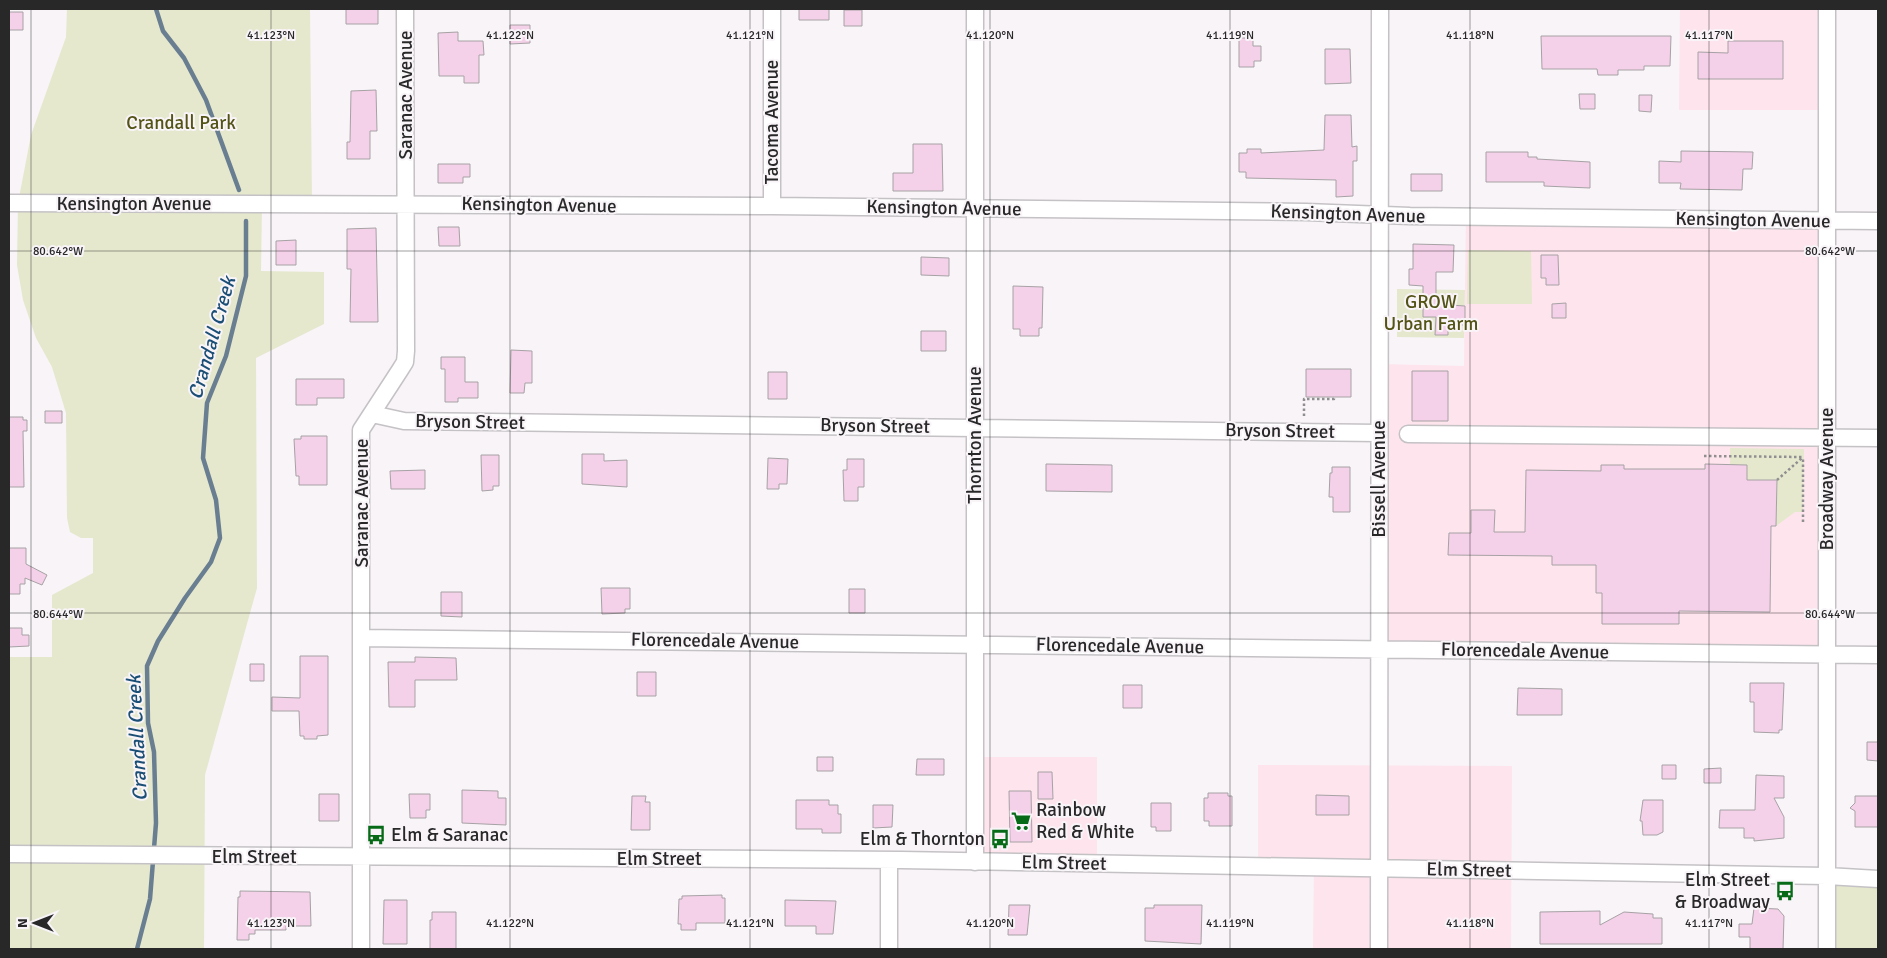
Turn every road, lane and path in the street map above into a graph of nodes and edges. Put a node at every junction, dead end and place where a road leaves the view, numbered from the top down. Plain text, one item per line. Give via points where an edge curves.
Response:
1 (405, 9) edge
2 (772, 9) edge
3 (975, 9) edge
4 (1380, 9) edge
5 (1827, 9) edge
6 (9, 204) edge
7 (406, 204) junction
8 (772, 206) junction
9 (975, 208) junction
10 (1379, 214) junction
11 (1827, 221) junction
12 (1878, 222) edge
13 (1334, 397) dead end
14 (372, 414) junction
15 (1304, 416) dead end
16 (975, 428) junction
17 (1379, 433) junction
18 (1408, 434) dead end
19 (1827, 438) junction
20 (1878, 438) edge
21 (1704, 456) dead end
22 (1803, 457) junction
23 (1777, 480) dead end
24 (1802, 522) dead end
25 (361, 638) junction
26 (976, 644) junction
27 (1378, 649) junction
28 (1828, 654) junction
29 (1878, 655) edge
30 (9, 854) edge
31 (361, 856) junction
32 (889, 860) junction
33 (975, 862) junction
34 (1378, 868) junction
35 (1828, 876) junction
36 (1878, 879) edge
37 (361, 949) edge
38 (889, 949) edge
39 (1379, 949) edge
40 (1828, 949) edge

1 - 7 street, Saranac Avenue
2 - 8 street, Tacoma Avenue
3 - 9 street, Thornton Avenue
4 - 10 street, Bissell Avenue
5 - 11 street, Broadway Avenue
6 - 7 street, Kensington Avenue
7 - 8 street, Kensington Avenue
7 - 14 street, Saranac Avenue via 405,362
8 - 9 street, Kensington Avenue
9 - 10 street, Kensington Avenue
9 - 16 street, Thornton Avenue
10 - 11 street, Kensington Avenue
10 - 17 street, Bissell Avenue
11 - 12 street, Kensington Avenue
11 - 19 street, Broadway Avenue
13 - 15 path via 1334,400 1304,399
14 - 16 street, Bryson Street via 404,421
14 - 25 street, Saranac Avenue via 361,430
16 - 17 street, Bryson Street
16 - 26 street, Thornton Avenue
17 - 27 street, Bissell Avenue
18 - 19 street
19 - 20 street
19 - 28 street, Broadway Avenue
21 - 22 path
22 - 23 path
22 - 24 path
25 - 26 street, Florencedale Avenue
25 - 31 street, Saranac Avenue
26 - 27 street, Florencedale Avenue
26 - 33 street, Thornton Avenue
27 - 28 street, Florencedale Avenue
27 - 34 street, Bissell Avenue
28 - 29 street, Florencedale Avenue
28 - 35 street, Broadway Avenue
30 - 31 street, Elm Street
31 - 32 street, Elm Street
31 - 37 street, Saranac Avenue
32 - 33 street, Elm Street
32 - 38 street
33 - 34 street, Elm Street
34 - 35 street, Elm Street
34 - 39 street, Bissell Avenue
35 - 36 street, Elm Street
35 - 40 street, Broadway Avenue

